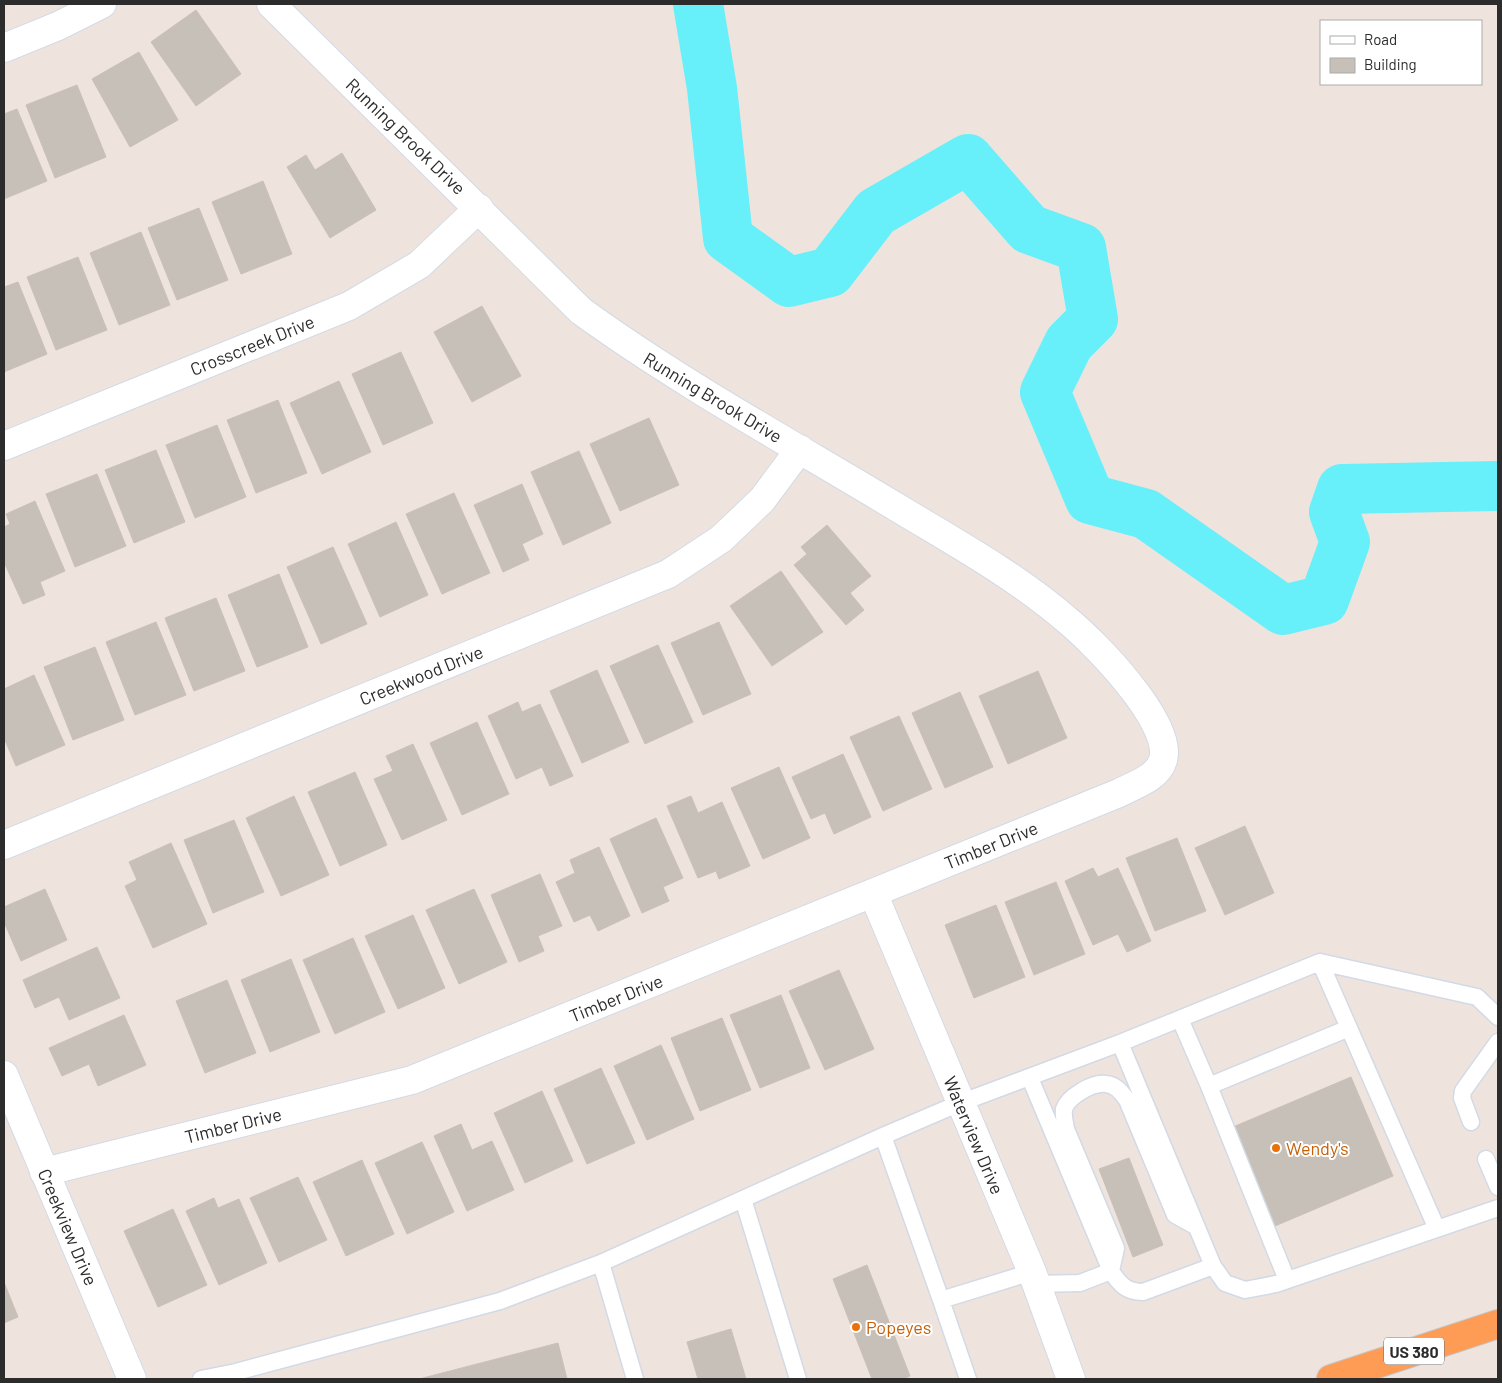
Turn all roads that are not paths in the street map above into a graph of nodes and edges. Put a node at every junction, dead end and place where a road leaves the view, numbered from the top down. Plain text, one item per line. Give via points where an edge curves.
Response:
1 (102, 4) edge
2 (271, 4) edge
3 (4, 48) edge
4 (479, 208) junction
5 (4, 446) edge
6 (800, 449) junction
7 (1163, 760) joint
8 (4, 845) edge
9 (873, 893) junction
10 (1320, 962) junction
11 (1498, 1017) edge
12 (1180, 1019) junction
13 (1349, 1028) junction
14 (1498, 1042) edge
15 (1120, 1043) junction
16 (4, 1075) edge
17 (1030, 1078) junction
18 (1208, 1086) junction
19 (960, 1103) junction
20 (1471, 1122) dead end
21 (883, 1136) junction
22 (1486, 1159) dead end
23 (44, 1172) junction
24 (1498, 1187) edge
25 (742, 1199) junction
26 (1498, 1208) edge
27 (1197, 1227) junction
28 (1437, 1229) junction
29 (601, 1263) junction
30 (1213, 1266) junction
31 (1111, 1272) junction
32 (1034, 1278) junction
33 (1287, 1280) junction
34 (941, 1300) junction
35 (1498, 1324) edge
36 (237, 1376) edge
37 (132, 1379) edge
38 (201, 1379) edge
39 (635, 1379) edge
40 (798, 1379) edge
41 (968, 1379) edge
42 (1071, 1379) edge
43 (1331, 1379) edge

1 - 3 street
2 - 4 street, Running Brook Drive
4 - 5 street, Crosscreek Drive via 419,265 349,306
4 - 6 street, Running Brook Drive via 581,311 639,354
6 - 7 street, Running Brook Drive via 994,565 1067,620 1114,666 1147,709 1162,739
6 - 8 street, Creekwood Drive via 762,500 721,539 668,574
7 - 9 street, Timber Drive via 1151,777 1119,793
9 - 19 street, Waterview Drive
9 - 23 street, Timber Drive via 412,1080
10 - 11 lane via 1477,997
10 - 12 lane
10 - 13 lane
12 - 15 lane
12 - 18 lane
13 - 18 lane
13 - 28 lane
14 - 20 lane via 1463,1091 1462,1098
15 - 17 lane
15 - 27 lane
16 - 23 street, Creekview Drive
17 - 19 lane
17 - 31 lane
18 - 33 lane
19 - 21 lane
19 - 32 street, Waterview Drive
21 - 25 lane
21 - 34 lane
22 - 24 lane
23 - 37 street, Creekview Drive
25 - 29 lane
25 - 40 lane
26 - 28 lane
27 - 30 lane
27 - 31 lane via 1175,1215 1119,1089 1105,1084 1073,1096 1064,1110 1066,1129 1116,1248
28 - 33 lane
29 - 36 lane via 482,1306
29 - 39 lane
30 - 31 lane via 1143,1292 1132,1292
30 - 33 lane via 1225,1283 1245,1290
31 - 32 lane via 1080,1283
32 - 34 lane
32 - 42 street, Waterview Drive
34 - 41 lane
35 - 43 highway, US 380
36 - 38 lane

